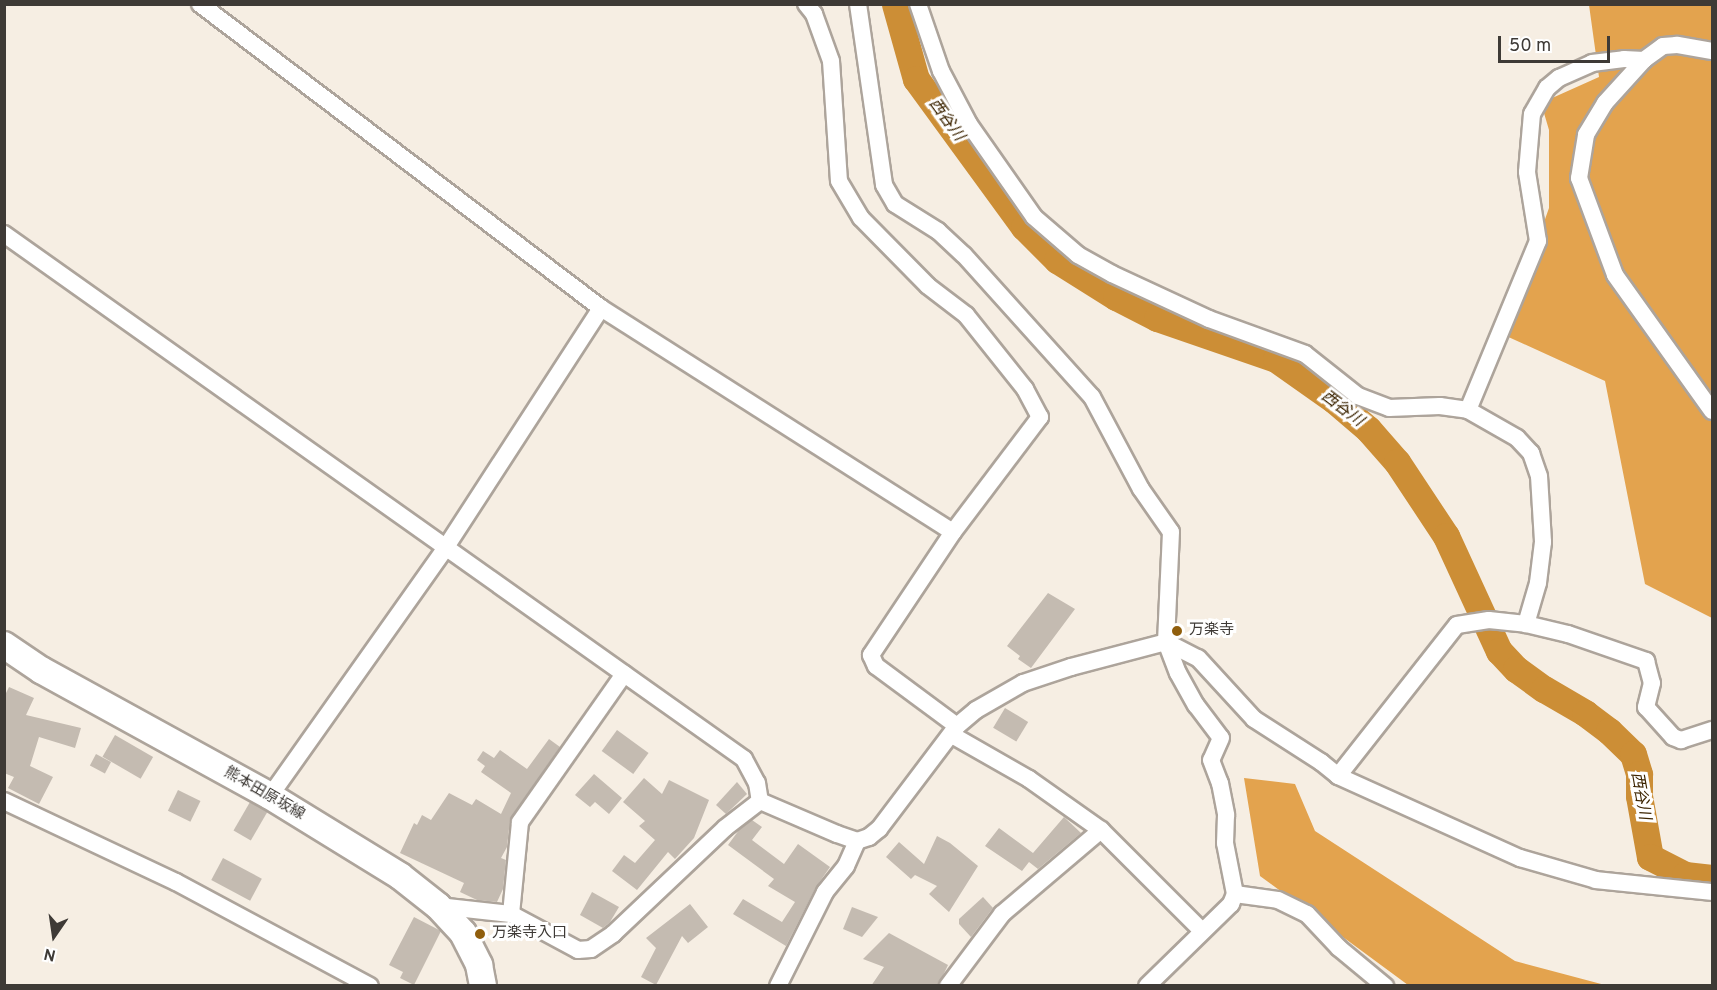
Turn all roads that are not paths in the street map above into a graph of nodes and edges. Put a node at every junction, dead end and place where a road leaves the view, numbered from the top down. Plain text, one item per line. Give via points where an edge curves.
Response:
1 (200, 4) edge
2 (806, 4) edge
3 (858, 4) edge
4 (918, 4) edge
5 (1713, 51) edge
6 (1644, 60) junction
7 (4, 234) edge
8 (601, 308) junction
9 (1468, 410) junction
10 (1713, 411) edge
11 (953, 532) junction
12 (446, 547) junction
13 (1526, 624) junction
14 (1166, 642) junction
15 (4, 645) edge
16 (624, 674) junction
17 (1713, 730) edge
18 (955, 731) junction
19 (1338, 776) junction
20 (270, 796) junction
21 (4, 801) edge
22 (760, 801) junction
23 (1101, 831) junction
24 (857, 841) junction
25 (1713, 892) edge
26 (1235, 894) junction
27 (438, 906) junction
28 (511, 914) junction
29 (1201, 930) junction
30 (370, 986) edge
31 (483, 986) edge
32 (778, 986) edge
33 (948, 986) edge
34 (1147, 986) edge
35 (1385, 986) edge

1 - 8 street
2 - 11 street via 814,14 831,61 839,181 861,218 928,286 966,315 1025,389 1040,417
3 - 14 street via 884,186 895,204 938,231 964,255 1092,397 1141,489 1171,532
4 - 9 street via 941,71 969,124 1034,217 1078,255 1209,319 1305,354 1358,396 1389,408 1440,406
5 - 6 street via 1663,46
6 - 9 street via 1592,63 1559,78 1547,88 1532,114 1527,172 1539,241
6 - 10 street via 1605,103 1586,135 1579,178 1615,275
7 - 12 street
8 - 11 street
8 - 12 street
9 - 13 street via 1517,438 1531,453 1539,476 1543,542 1538,583
11 - 18 street via 871,655 876,666
12 - 16 street
12 - 20 street
13 - 17 street via 1568,634 1646,662 1652,683 1646,707 1673,737 1681,740
13 - 19 street via 1489,620 1457,625
14 - 18 street via 1023,683 976,710
14 - 19 street via 1198,658 1254,719
14 - 26 street via 1196,705 1221,738 1211,760 1226,815 1225,843
15 - 20 main road, 熊本田原坂線 via 41,670
16 - 22 street via 744,759 757,783
16 - 28 street via 520,822
18 - 23 street via 1029,778
18 - 24 street via 879,829
19 - 25 street via 1520,858 1596,880
20 - 27 main road, 熊本田原坂線 via 400,876
21 - 30 street via 176,882
22 - 24 street
22 - 28 street via 725,828 613,934 591,949 578,950
23 - 29 street
23 - 33 street via 1002,914
24 - 32 street via 846,866 825,892
26 - 29 street via 1231,904
26 - 35 street via 1278,900 1306,915
27 - 28 street
27 - 31 main road, 熊本田原坂線 via 463,933 479,965
29 - 34 street

